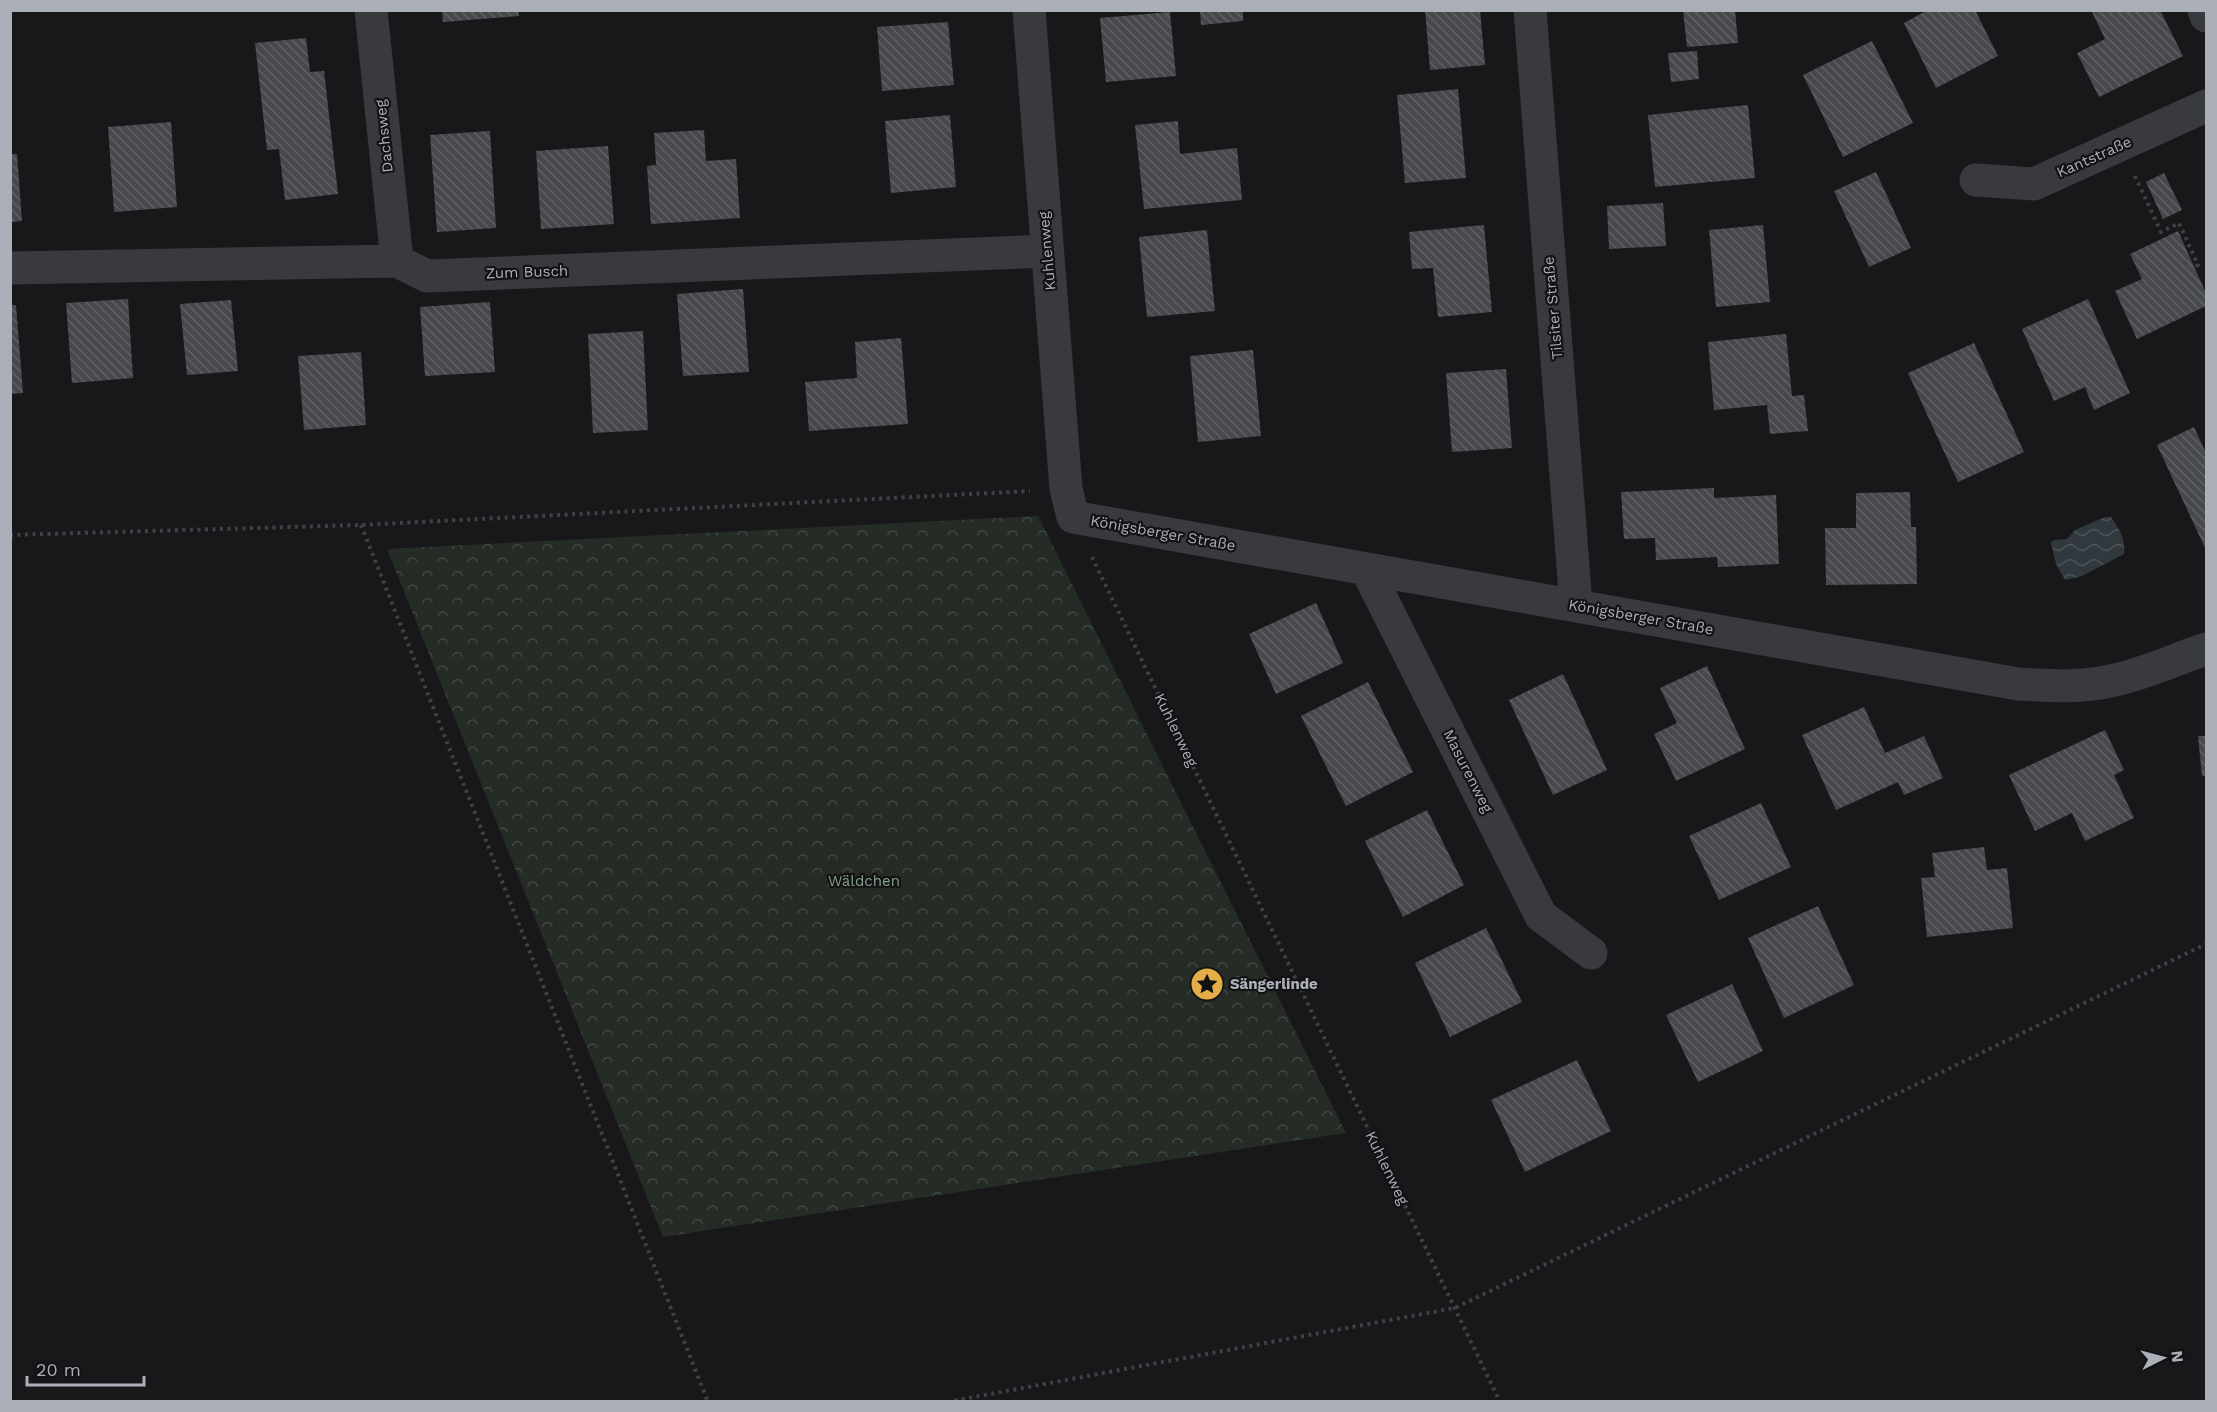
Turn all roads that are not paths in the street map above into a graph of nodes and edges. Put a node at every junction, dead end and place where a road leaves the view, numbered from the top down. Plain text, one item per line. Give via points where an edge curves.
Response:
1 (371, 10) edge
2 (1029, 10) edge
3 (1530, 10) edge
4 (2204, 10) edge
5 (2206, 16) edge
6 (2206, 106) edge
7 (1976, 180) dead end
8 (1047, 251) junction
9 (397, 261) junction
10 (10, 268) edge
11 (1070, 503) joint
12 (1367, 570) junction
13 (1576, 605) junction
14 (2206, 649) edge
15 (1591, 953) dead end

1 - 9 street, Dachsweg
2 - 8 street, Kuhlenweg
3 - 13 street, Tilsiter Straße
4 - 5 street
6 - 7 street, Kantstraße via 2034,184
8 - 9 street, Zum Busch via 427,276
8 - 11 street, Kuhlenweg
9 - 10 street, Zum Busch
11 - 12 street, Königsberger Straße
12 - 13 street, Königsberger Straße
12 - 15 street, Masurenweg via 1541,916
13 - 14 street, Königsberger Straße via 2029,685 2082,685 2115,680

